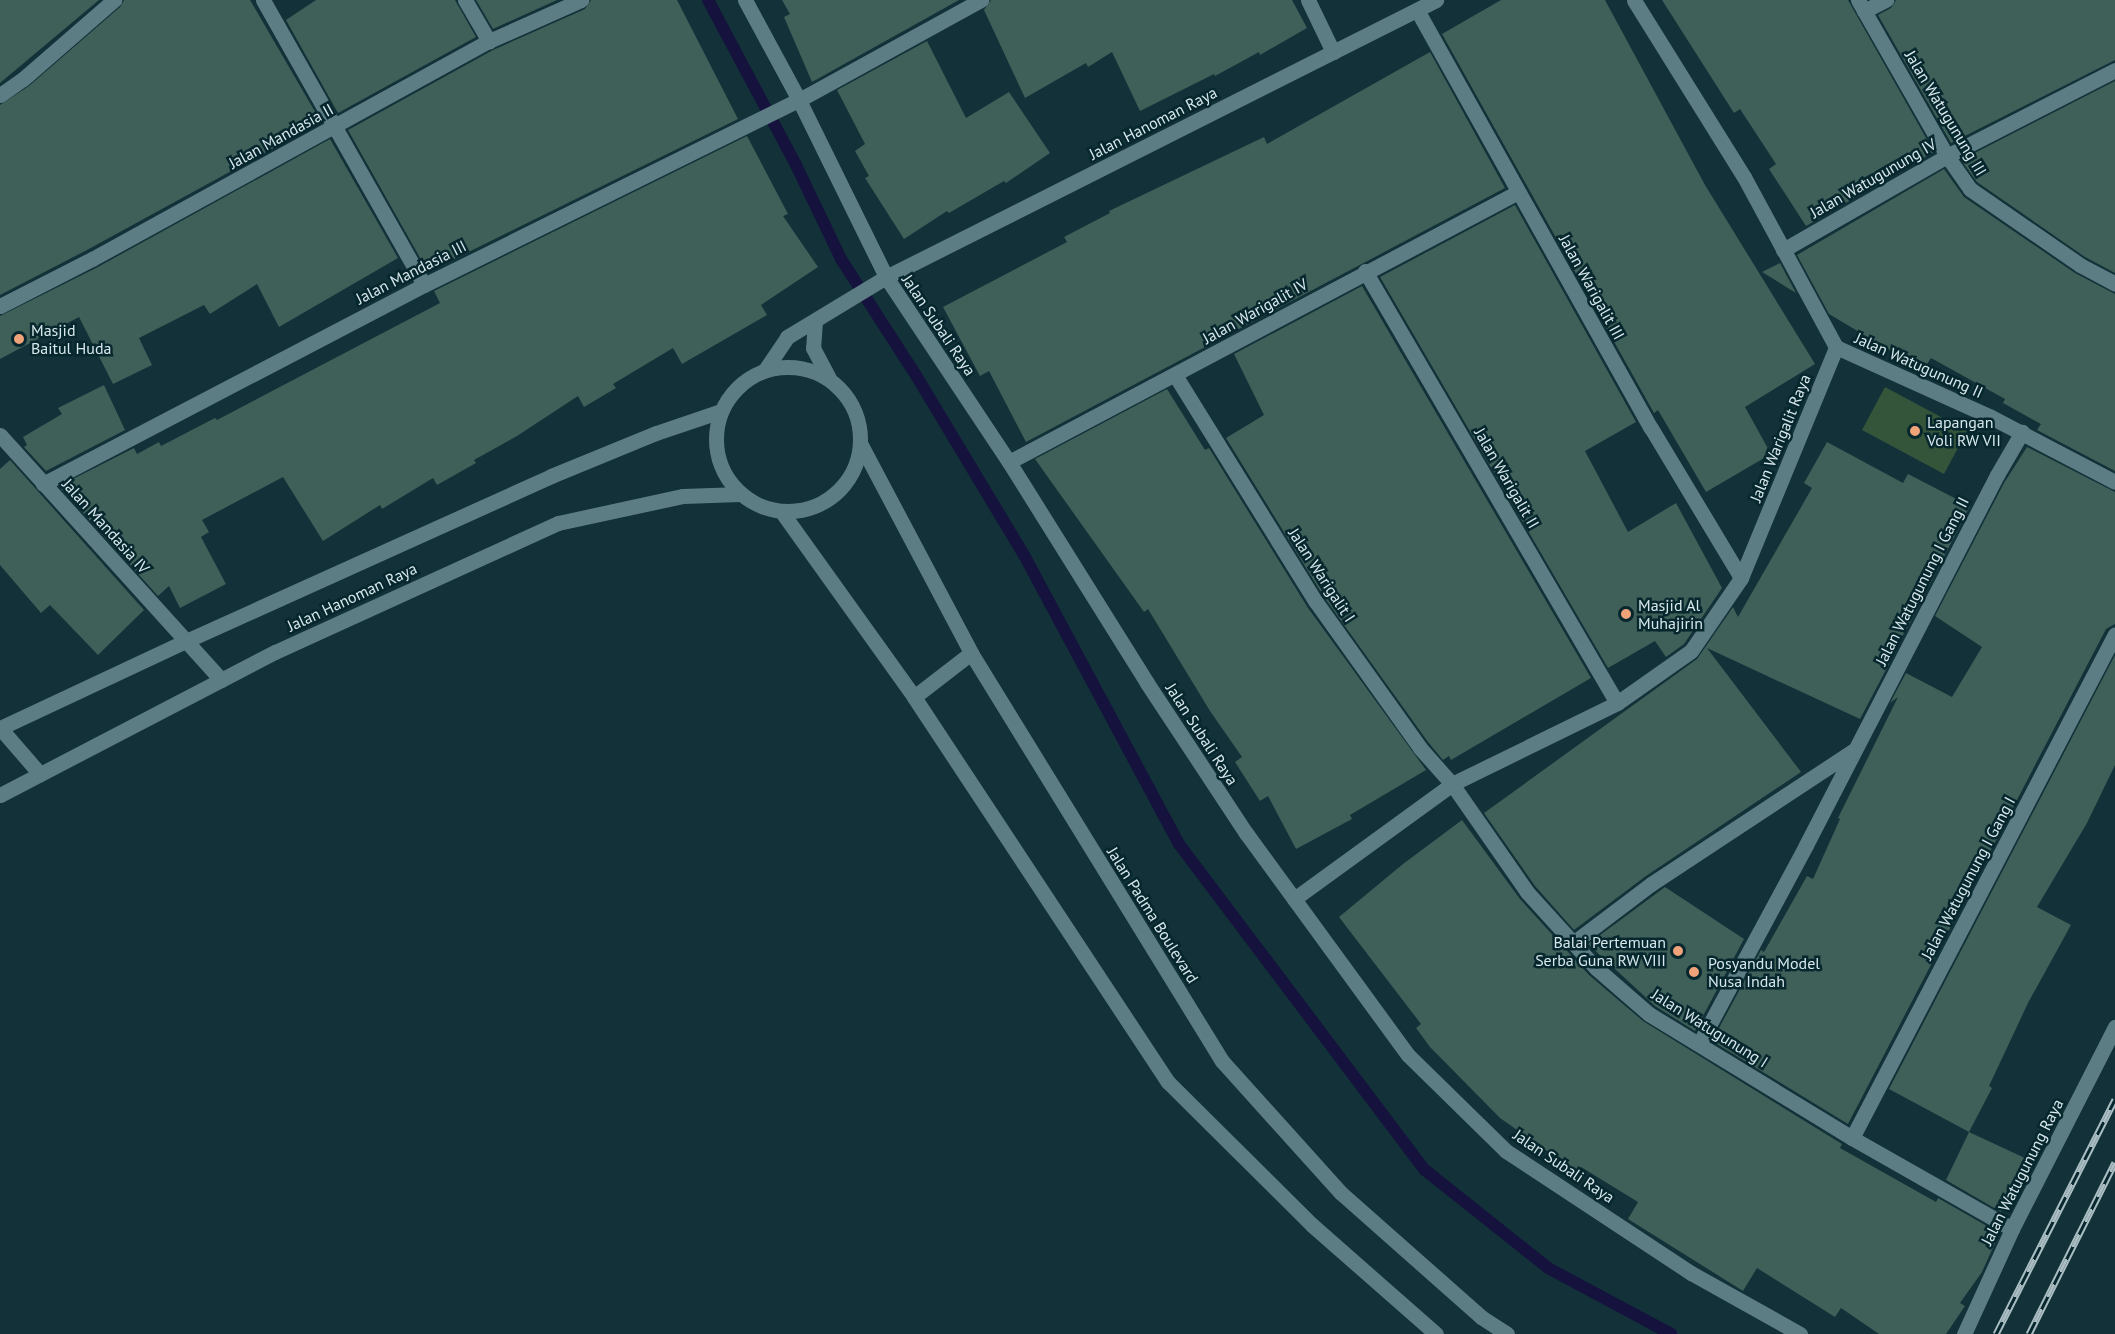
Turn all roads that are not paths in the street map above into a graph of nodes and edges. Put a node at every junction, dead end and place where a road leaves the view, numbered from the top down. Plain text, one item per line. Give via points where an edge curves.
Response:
1 (114, 0) edge
2 (263, 0) edge
3 (465, 0) edge
4 (581, 0) edge
5 (745, 0) edge
6 (981, 0) edge
7 (1308, 0) edge
8 (1436, 0) edge
9 (1634, 0) edge
10 (1886, 0) edge
11 (1861, 6) edge
12 (1417, 10) junction
13 (489, 41) junction
14 (1333, 52) junction
15 (2113, 73) edge
16 (0, 95) edge
17 (799, 100) junction
18 (335, 127) junction
19 (1947, 156) junction
20 (1518, 192) junction
21 (1783, 250) junction
22 (1365, 271) junction
23 (886, 277) junction
24 (2115, 284) edge
25 (424, 285) junction
26 (0, 306) edge
27 (815, 321) junction
28 (1836, 347) junction
29 (765, 370) junction
30 (1175, 375) junction
31 (829, 378) junction
32 (721, 411) junction
33 (2022, 432) junction
34 (0, 435) edge
35 (860, 443) junction
36 (1009, 462) junction
37 (2115, 482) edge
38 (44, 484) junction
39 (740, 494) junction
40 (782, 511) junction
41 (1741, 578) junction
42 (2115, 634) edge
43 (186, 641) junction
44 (971, 653) junction
45 (221, 680) junction
46 (914, 697) junction
47 (1617, 703) junction
48 (0, 728) edge
49 (1856, 749) junction
50 (40, 774) junction
51 (1452, 784) junction
52 (0, 795) edge
53 (1294, 899) junction
54 (1573, 943) junction
55 (2115, 1027) edge
56 (1700, 1044) junction
57 (1852, 1138) junction
58 (2012, 1229) junction
59 (1436, 1334) edge
60 (1507, 1334) edge
61 (1800, 1334) edge
62 (1964, 1334) edge

1 - 16 street
2 - 18 street
3 - 13 street
4 - 13 street, Jalan Mandasia II
5 - 17 street, Jalan Subali Raya
6 - 17 street, Jalan Mandasia III
7 - 14 street
8 - 12 street, Jalan Hanoman Raya
9 - 21 street via 1744,177
10 - 11 street
11 - 19 street, Jalan Watugunung III
12 - 14 street, Jalan Hanoman Raya
12 - 20 street, Jalan Warigalit III
13 - 18 street, Jalan Mandasia II
14 - 23 street, Jalan Hanoman Raya
15 - 19 street, Jalan Watugunung IV
17 - 23 street, Jalan Subali Raya
17 - 25 street, Jalan Mandasia III
18 - 25 street
18 - 26 street, Jalan Mandasia II
19 - 21 street, Jalan Watugunung IV
19 - 24 street, Jalan Watugunung III via 1976,195
20 - 22 street, Jalan Warigalit IV
20 - 41 street, Jalan Warigalit III
21 - 28 street
22 - 30 street, Jalan Warigalit IV
22 - 47 street, Jalan Warigalit II
23 - 27 street, Jalan Hanoman Raya
23 - 36 street, Jalan Subali Raya
25 - 38 street, Jalan Mandasia III
27 - 29 street via 787,337
27 - 31 street via 813,348
28 - 33 street, Jalan Watugunung II
28 - 41 street, Jalan Warigalit Raya
29 - 31 street via 786,366
29 - 32 street via 732,393
30 - 36 street, Jalan Warigalit IV
30 - 51 street, Jalan Warigalit I via 1316,602 1420,748
31 - 35 street via 847,396 858,418
32 - 39 street via 716,433 717,456 726,477
32 - 43 street, Jalan Hanoman Raya via 656,432 551,476
33 - 37 street, Jalan Watugunung II
33 - 49 street, Jalan Watugunung I Gang II
34 - 38 street, Jalan Mandasia IV
35 - 40 street via 855,466 843,486 826,501 804,510
35 - 44 street, Jalan Padma Boulevard
36 - 53 street, Jalan Subali Raya via 1160,703
38 - 43 street, Jalan Mandasia IV
39 - 40 street via 759,506
39 - 45 street, Jalan Hanoman Raya via 683,496 558,523
40 - 46 street
41 - 47 street, Jalan Warigalit Raya via 1691,651
42 - 57 street, Jalan Watugunung I Gang I
43 - 45 street, Jalan Mandasia IV
43 - 48 street, Jalan Hanoman Raya
44 - 46 street
44 - 60 street, Jalan Padma Boulevard via 1222,1061 1341,1193 1481,1317
45 - 50 street, Jalan Hanoman Raya
46 - 59 street via 1168,1082 1312,1225
47 - 51 street, Jalan Warigalit Raya
48 - 50 street
49 - 54 street, Jalan Watugunung I Gang II via 1651,884
49 - 56 street, Jalan Watugunung I Gang II
50 - 52 street, Jalan Hanoman Raya
51 - 53 street, Jalan Warigalit Raya
51 - 54 street, Jalan Watugunung I via 1527,892
53 - 61 street, Jalan Subali Raya via 1408,1055 1506,1151 1691,1273
54 - 56 street, Jalan Watugunung I via 1649,1014
55 - 58 street, Jalan Watugunung Raya
56 - 57 street, Jalan Watugunung I
57 - 58 street, Jalan Watugunung I
58 - 62 street, Jalan Watugunung Raya

